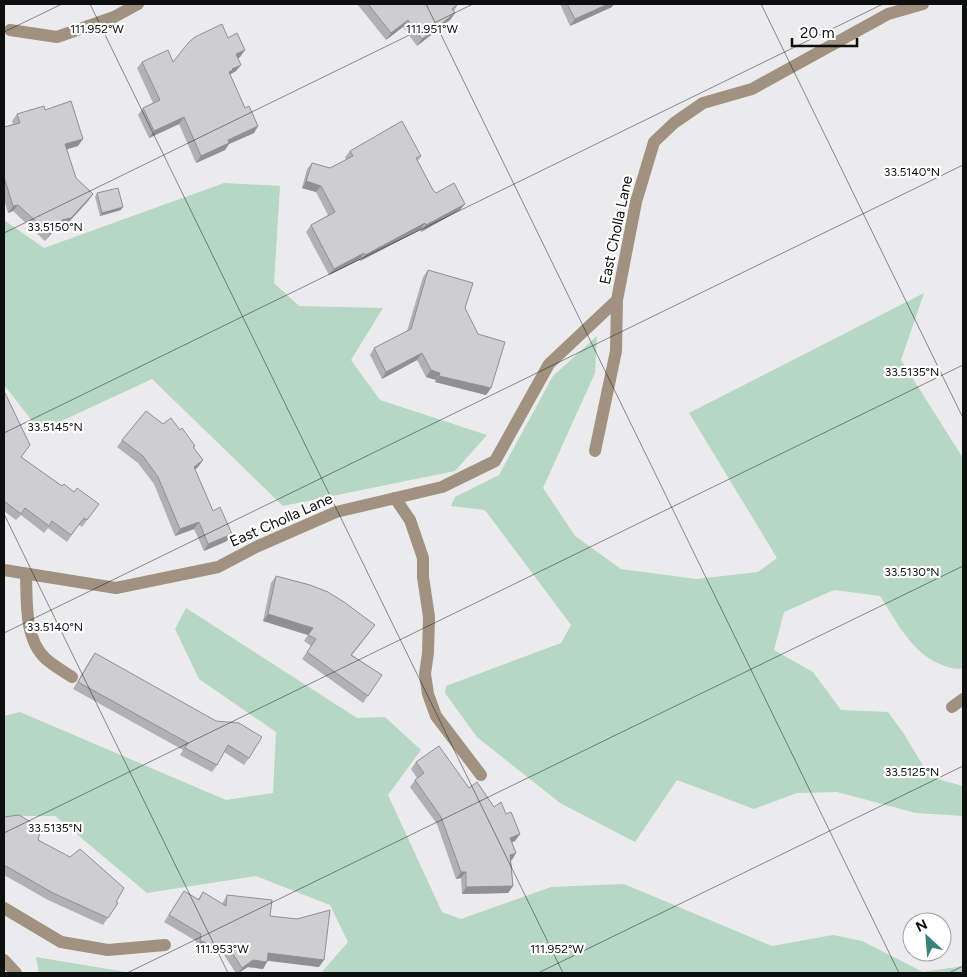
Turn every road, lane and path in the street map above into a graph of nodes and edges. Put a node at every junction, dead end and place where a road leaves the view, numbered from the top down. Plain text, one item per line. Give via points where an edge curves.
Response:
1 (138, 4) edge
2 (923, 4) edge
3 (10, 30) dead end
4 (617, 300) junction
5 (595, 451) dead end
6 (395, 498) junction
7 (4, 570) edge
8 (26, 574) junction
9 (72, 677) dead end
10 (963, 699) edge
11 (952, 708) dead end
12 (481, 775) dead end
13 (4, 908) edge
14 (165, 945) dead end
15 (4, 960) edge
16 (16, 973) edge

1 - 3 street via 114,17 57,37
2 - 4 street, East Cholla Lane via 888,14 752,89 703,103 654,142 636,202
4 - 5 street via 616,351
4 - 6 street, East Cholla Lane via 549,364 495,461 442,487
6 - 8 street, East Cholla Lane via 336,512 256,546 218,567 126,586 116,588
6 - 12 street via 410,520 423,558 429,617 425,674 428,694 436,716
7 - 8 street, East Cholla Lane
8 - 9 street via 27,604 35,645 45,658
10 - 11 street
13 - 14 street via 61,942 108,950
15 - 16 street

